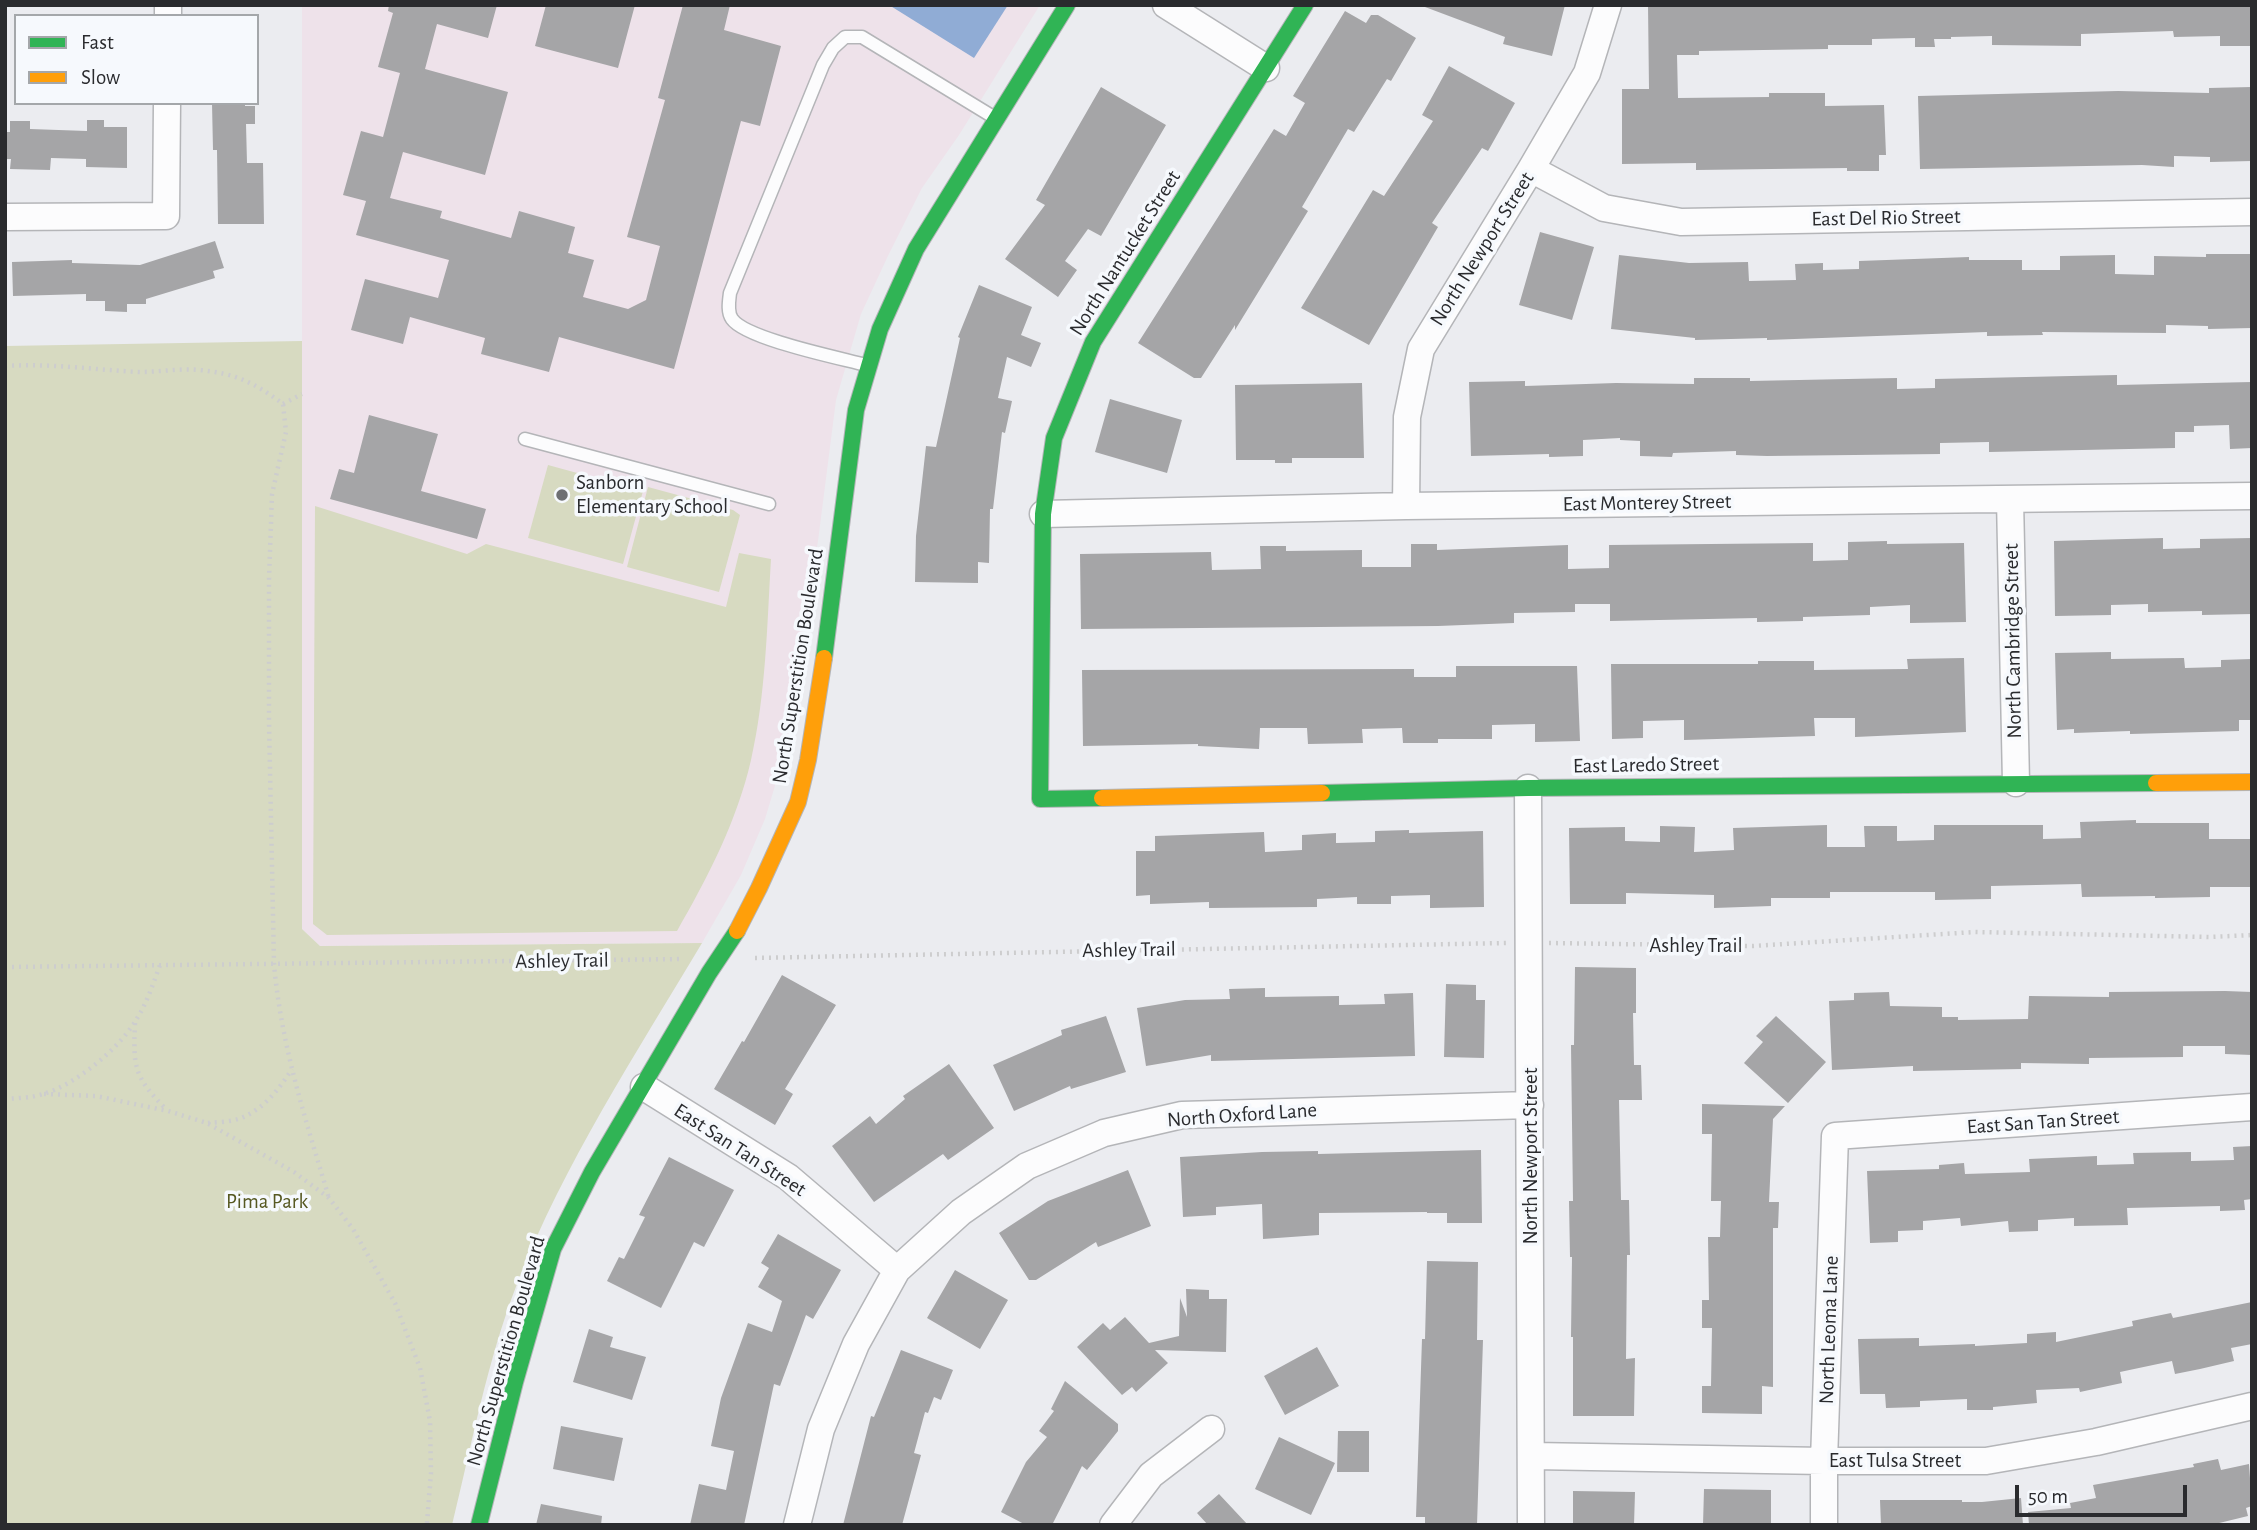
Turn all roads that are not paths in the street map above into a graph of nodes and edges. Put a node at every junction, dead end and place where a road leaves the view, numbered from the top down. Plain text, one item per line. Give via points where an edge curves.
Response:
1 (1067, 5) edge
2 (1166, 5) edge
3 (1305, 5) edge
4 (1608, 5) edge
5 (1266, 68) junction
6 (167, 105) edge
7 (996, 118) junction
8 (1531, 169) junction
9 (2252, 212) edge
10 (5, 217) edge
11 (868, 366) junction
12 (525, 439) dead end
13 (2252, 496) edge
14 (2010, 499) junction
15 (769, 504) dead end
16 (1406, 506) junction
17 (1043, 514) junction
18 (2252, 782) edge
19 (2016, 783) junction
20 (1528, 788) junction
21 (1040, 799) joint
22 (644, 1087) junction
23 (1530, 1105) junction
24 (2252, 1107) edge
25 (1835, 1136) joint
26 (897, 1270) junction
27 (2252, 1406) edge
28 (1211, 1429) dead end
29 (1533, 1456) junction
30 (1824, 1461) junction
31 (479, 1525) edge
32 (797, 1525) edge
33 (1113, 1525) edge
34 (1531, 1525) edge
35 (1824, 1525) edge

1 - 7 street, North Superstition Boulevard
2 - 5 street
3 - 5 street, North Nantucket Street
4 - 8 street, North Newport Street via 1587,73
5 - 17 street, North Nantucket Street via 1093,342 1054,438
6 - 10 street via 166,216
7 - 11 street, North Superstition Boulevard via 916,249
7 - 11 lane via 862,37 845,37 823,65 730,293 730,317 740,328 770,339
8 - 9 street, East Del Rio Street via 1604,208 1681,222
8 - 16 street, North Newport Street via 1421,349 1406,417
11 - 22 street, North Superstition Boulevard via 856,410 821,678 798,802 759,888
12 - 15 lane
13 - 14 street, East Monterey Street
14 - 16 street, East Monterey Street
14 - 19 street, North Cambridge Street
16 - 17 street, East Monterey Street
17 - 21 street, North Nantucket Street
18 - 19 street, East Laredo Street
19 - 20 street, East Laredo Street
20 - 21 street, East Laredo Street
20 - 23 street, North Newport Street
22 - 26 street, East San Tan Street via 788,1177
22 - 31 street, North Superstition Boulevard via 553,1248
23 - 26 street, North Oxford Lane via 1182,1115 1104,1133 1027,1166 961,1212
23 - 29 street, North Newport Street
24 - 25 street, East San Tan Street
25 - 30 street, North Leoma Lane
26 - 32 street, North Oxford Lane via 856,1344 821,1429
27 - 30 street, East Tulsa Street via 2096,1442 1986,1461
28 - 33 street via 1151,1475
29 - 30 street, East Tulsa Street
29 - 34 street, North Newport Street
30 - 35 street, North Leoma Lane

